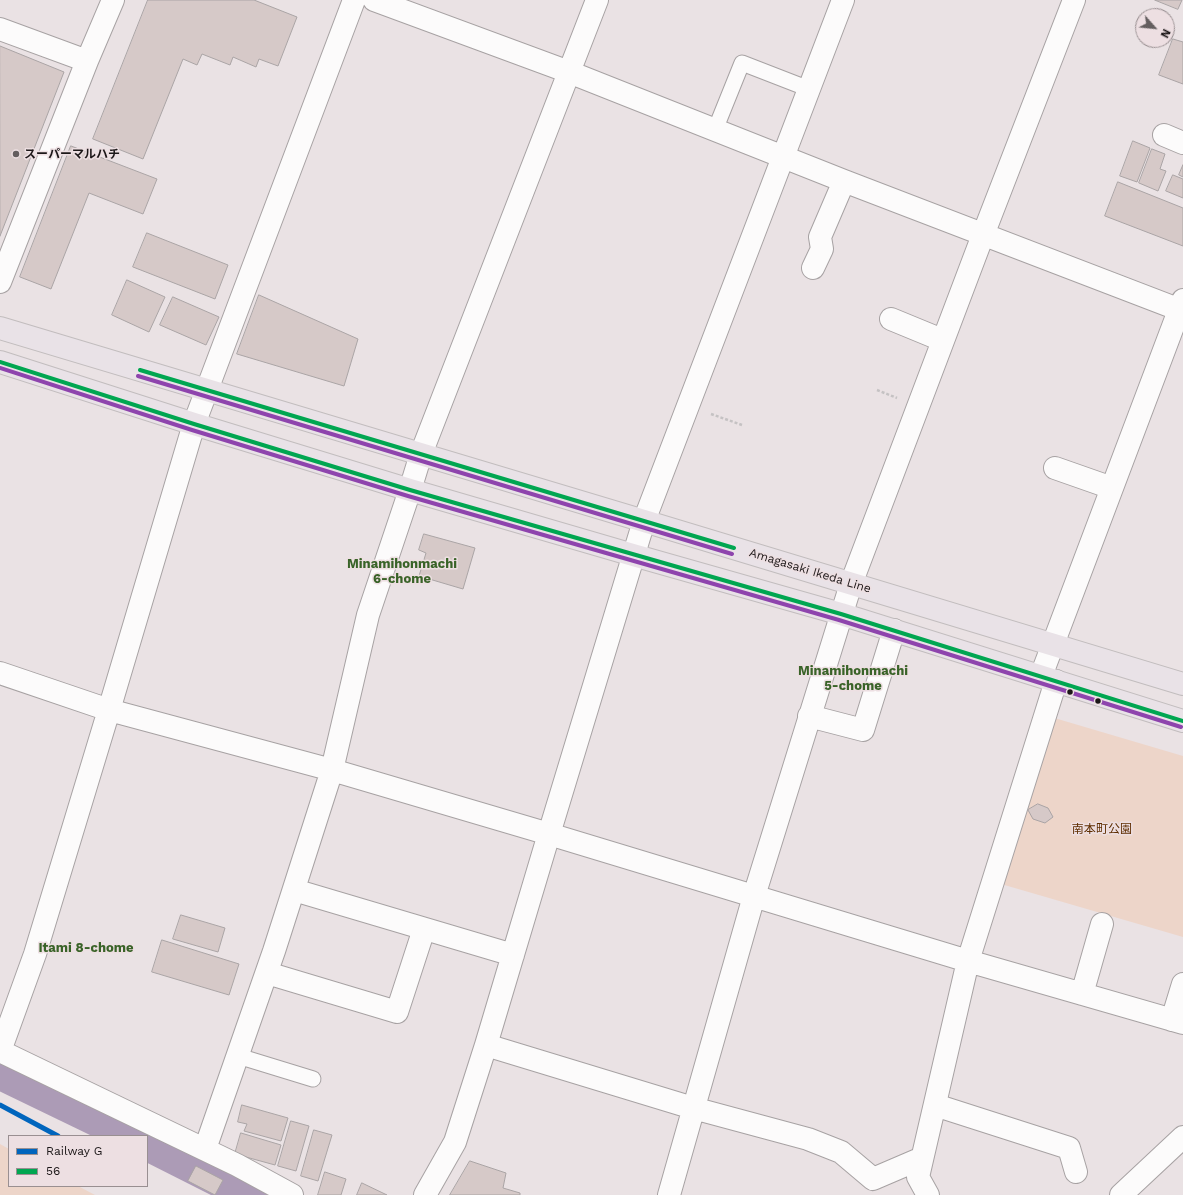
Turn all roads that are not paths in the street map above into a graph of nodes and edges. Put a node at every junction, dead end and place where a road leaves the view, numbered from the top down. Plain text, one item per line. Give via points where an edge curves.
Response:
1 (113, 0) edge
2 (354, 0) edge
3 (374, 0) edge
4 (597, 0) edge
5 (843, 0) edge
6 (1074, 0) edge
7 (0, 29) edge
8 (87, 61) junction
9 (569, 72) junction
10 (809, 89) junction
11 (716, 130) junction
12 (783, 157) junction
13 (844, 181) junction
14 (983, 235) junction
15 (813, 268) dead end
16 (0, 282) edge
17 (1182, 307) edge
18 (891, 319) dead end
19 (0, 328) edge
20 (942, 340) junction
21 (0, 362) edge
22 (207, 390) junction
23 (194, 424) junction
24 (421, 454) junction
25 (1055, 468) dead end
26 (1112, 488) junction
27 (410, 490) junction
28 (644, 521) junction
29 (633, 555) junction
30 (851, 584) junction
31 (841, 614) junction
32 (894, 630) junction
33 (1052, 644) junction
34 (0, 674) edge
35 (1048, 678) junction
36 (1183, 684) edge
37 (109, 710) junction
38 (810, 716) junction
39 (1183, 721) edge
40 (332, 770) junction
41 (549, 834) junction
42 (294, 890) junction
43 (754, 896) junction
44 (1102, 924) dead end
45 (424, 929) junction
46 (513, 955) junction
47 (968, 961) junction
48 (267, 972) junction
49 (1183, 984) edge
50 (1082, 994) junction
51 (1178, 1022) edge
52 (486, 1045) junction
53 (0, 1051) edge
54 (238, 1056) junction
55 (313, 1079) dead end
56 (935, 1105) junction
57 (693, 1108) junction
58 (1183, 1137) edge
59 (205, 1149) junction
60 (922, 1158) junction
61 (1076, 1172) dead end
62 (292, 1195) edge
63 (425, 1195) edge
64 (669, 1195) edge
65 (928, 1195) edge
66 (1122, 1195) edge

1 - 8 street
2 - 22 street
3 - 9 street
4 - 9 street
5 - 10 street
6 - 14 street
7 - 8 street
8 - 16 street
9 - 11 street
9 - 24 street
10 - 11 lane via 742,63
10 - 12 street
11 - 12 street
12 - 13 street
12 - 28 street
13 - 14 street
13 - 15 street via 820,237 822,249
14 - 17 street
14 - 20 street
17 - 26 street
18 - 20 street
19 - 22 main road, Amagasaki Ikeda Line
20 - 30 street
21 - 23 main road
22 - 23 street
22 - 24 main road, Amagasaki Ikeda Line
23 - 27 main road
23 - 37 street
24 - 27 street
24 - 28 main road, Amagasaki Ikeda Line
25 - 26 street
26 - 33 street
27 - 29 main road
27 - 40 street via 368,615
28 - 29 street
28 - 30 main road, Amagasaki Ikeda Line
29 - 31 main road
29 - 41 street
30 - 31 street
30 - 33 main road, Amagasaki Ikeda Line
31 - 32 main road
31 - 38 street
32 - 35 main road
32 - 38 street via 863,730
33 - 35 street
33 - 36 main road, Amagasaki Ikeda Line
34 - 37 street
35 - 39 main road
35 - 47 street
37 - 40 street
37 - 53 street via 35,954
38 - 43 street
40 - 41 street
40 - 42 street
41 - 43 street
41 - 46 street
42 - 45 street
42 - 48 street
43 - 47 street
43 - 57 street
44 - 50 street
45 - 46 street
45 - 48 street via 397,1012
46 - 52 street
47 - 50 street
47 - 56 street
48 - 54 street
49 - 51 street
50 - 51 street
52 - 57 street
52 - 63 street via 456,1142
53 - 59 street
54 - 55 lane
54 - 59 street
56 - 60 street
56 - 61 street via 1069,1148
57 - 60 street via 808,1139 841,1152 873,1179
57 - 64 street
58 - 66 street
59 - 62 street
60 - 65 street via 918,1177

